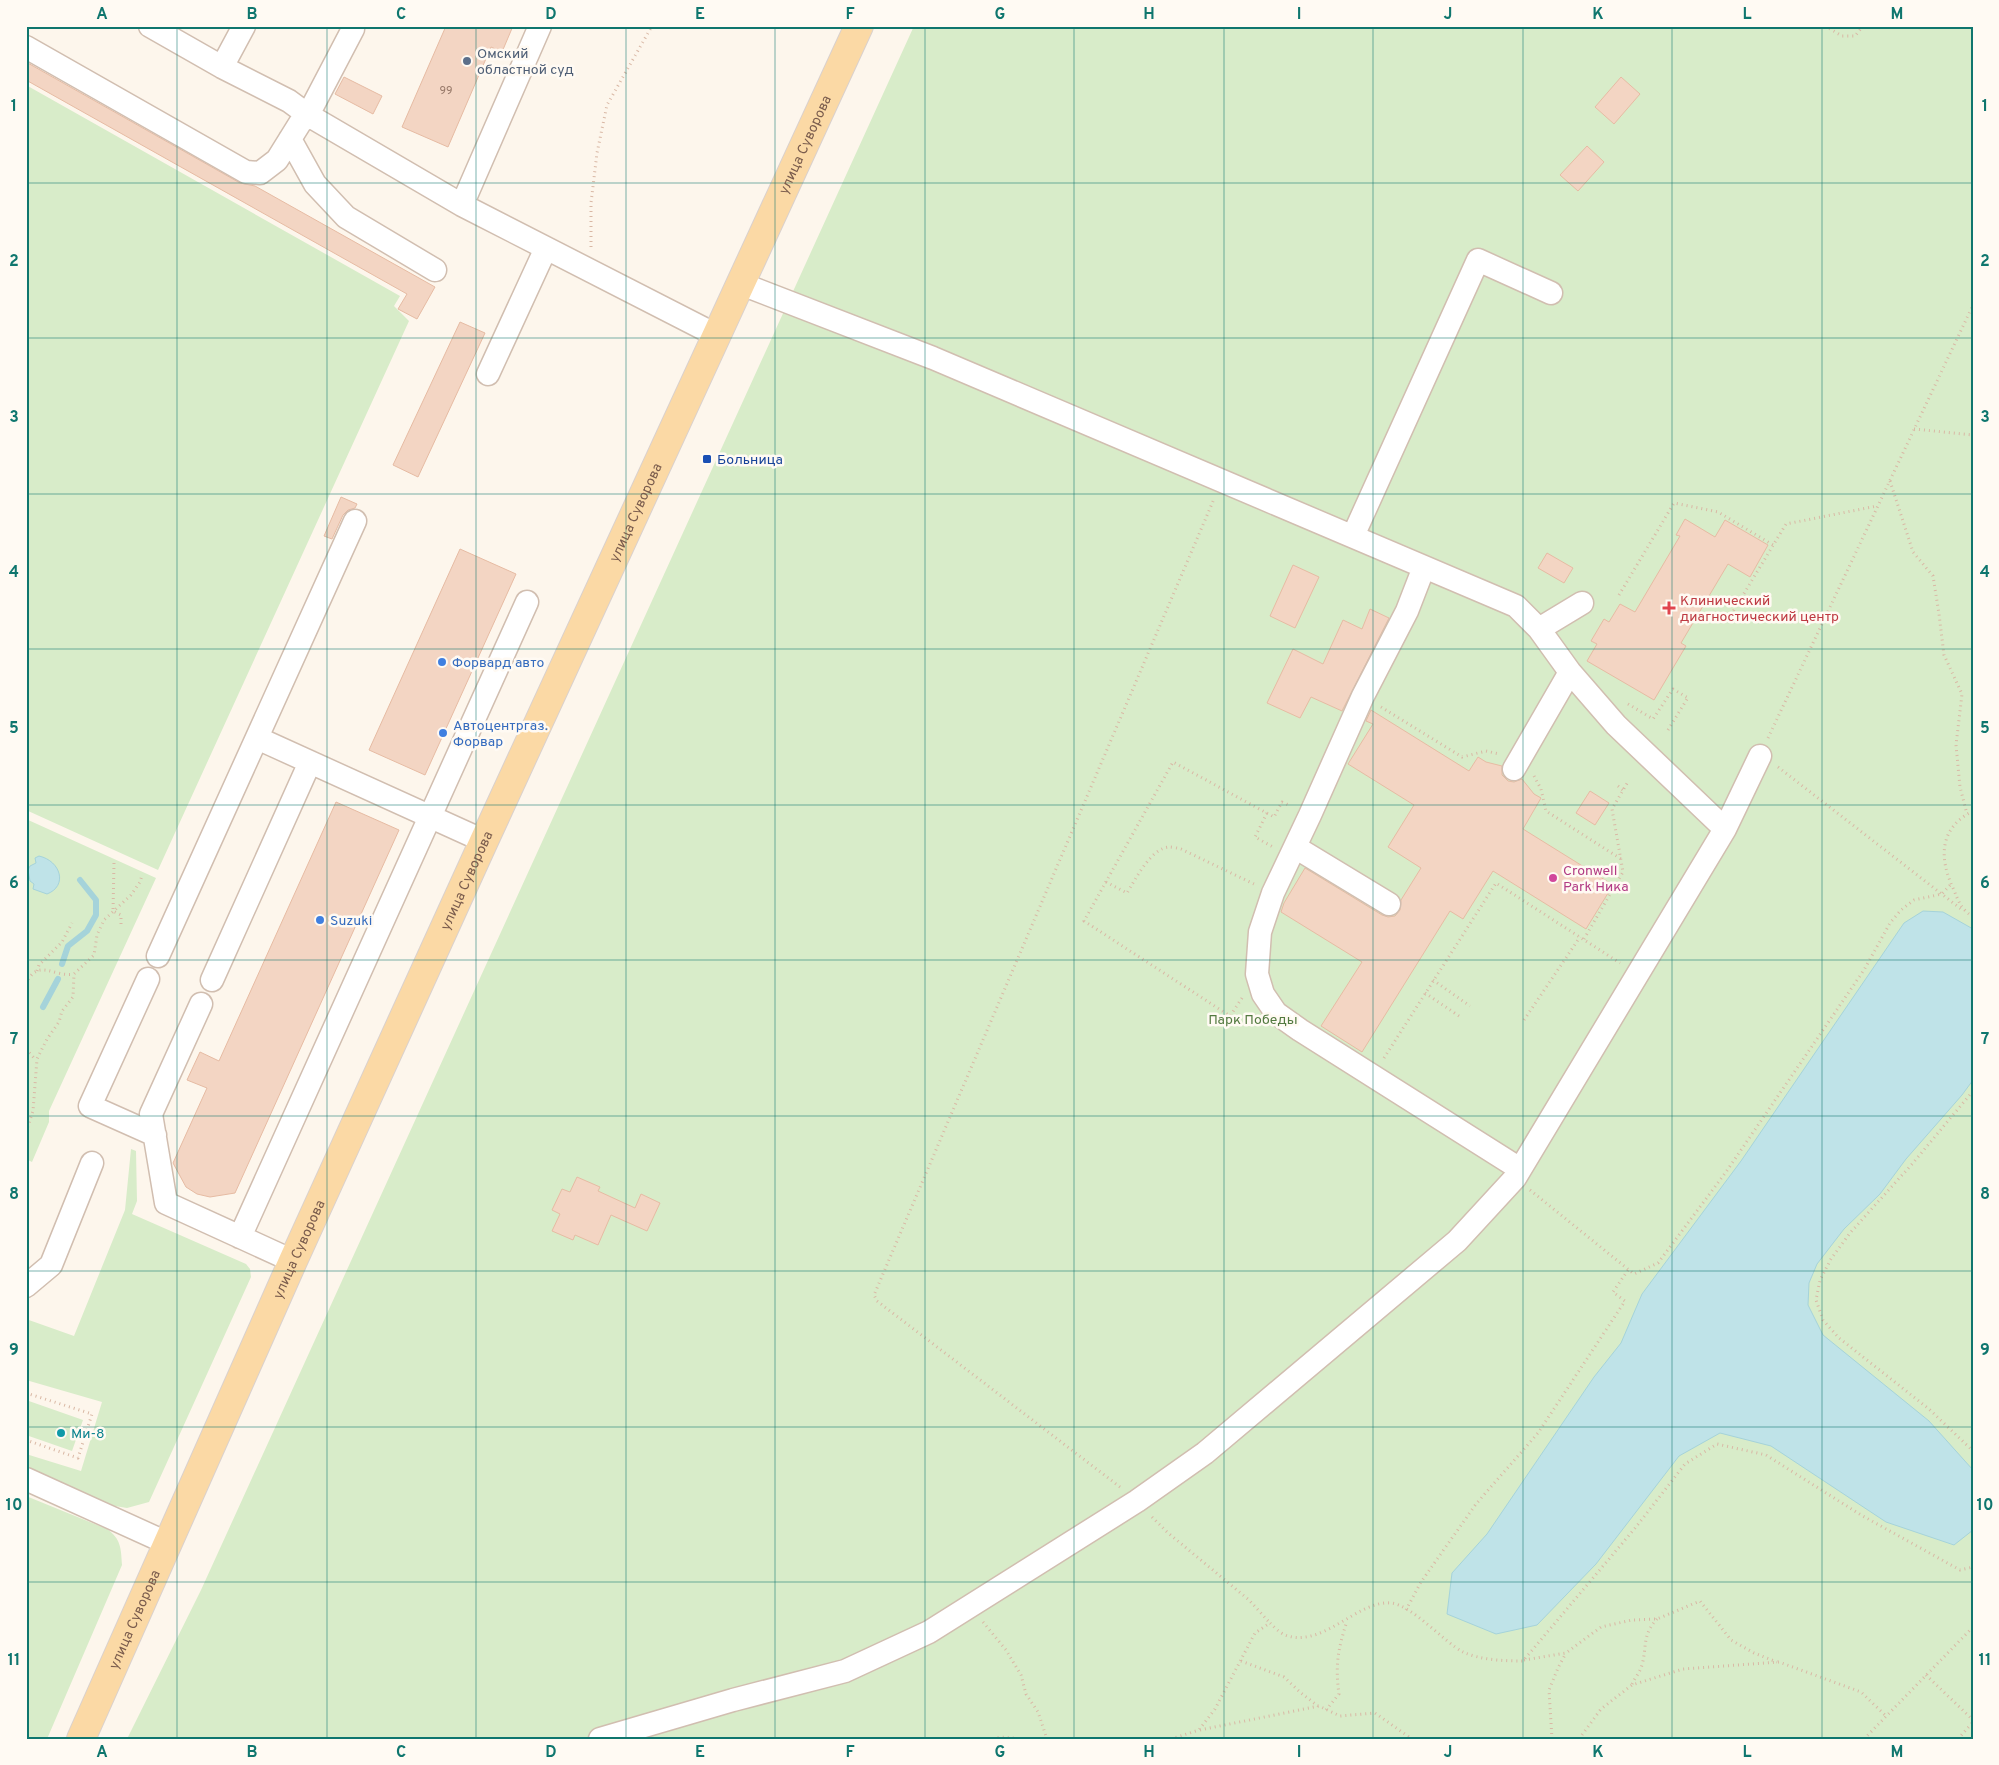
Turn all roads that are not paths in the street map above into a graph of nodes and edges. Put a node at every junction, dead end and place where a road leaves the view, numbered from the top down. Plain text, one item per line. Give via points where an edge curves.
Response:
1 (150, 26) edge
2 (244, 26) edge
3 (540, 26) edge
4 (859, 26) edge
5 (352, 29) dead end
6 (26, 47) edge
7 (222, 67) junction
8 (308, 115) junction
9 (290, 139) junction
10 (462, 205) junction
11 (546, 248) junction
12 (436, 270) dead end
13 (740, 284) junction
14 (1551, 292) dead end
15 (716, 335) junction
16 (488, 374) dead end
17 (355, 521) dead end
18 (1353, 536) junction
19 (1424, 567) junction
20 (527, 602) dead end
21 (1582, 603) dead end
22 (1538, 630) junction
23 (1570, 672) junction
24 (257, 738) junction
25 (1760, 756) road end
26 (310, 762) junction
27 (1514, 768) dead end
28 (430, 816) junction
29 (1725, 829) junction
30 (484, 841) junction
31 (1293, 851) junction
32 (1389, 904) dead end
33 (158, 956) dead end
34 (148, 979) dead end
35 (212, 980) dead end
36 (201, 1004) dead end
37 (155, 1135) junction
38 (92, 1163) dead end
39 (1518, 1173) junction
40 (240, 1237) junction
41 (293, 1261) junction
42 (26, 1286) edge
43 (26, 1479) edge
44 (167, 1543) junction
45 (81, 1739) edge
46 (600, 1739) edge

1 - 7 lane
2 - 7 lane
3 - 10 lane
4 - 13 main road, улица Суворова
5 - 8 lane
6 - 9 lane via 246,172 260,173 277,160
7 - 8 lane
8 - 9 lane
8 - 10 lane
9 - 12 lane via 315,184 346,217
10 - 11 lane
11 - 15 lane
11 - 16 lane
13 - 15 main road, улица Суворова
13 - 18 lane via 933,358
14 - 18 lane via 1478,260
15 - 30 main road, улица Суворова
17 - 24 lane
18 - 19 lane
19 - 22 lane via 1516,606
19 - 31 lane via 1407,611 1363,696
20 - 28 lane
21 - 22 lane
22 - 23 lane
23 - 27 lane
23 - 29 lane via 1616,726
24 - 26 lane
24 - 33 lane
25 - 29 lane
26 - 28 lane
26 - 35 lane
28 - 30 lane
28 - 40 lane
29 - 39 lane
30 - 41 main road, улица Суворова
31 - 32 lane
31 - 39 lane via 1272,893 1260,932 1257,974 1263,994 1276,1013
34 - 37 lane via 90,1106
36 - 37 lane via 151,1114
37 - 40 lane via 166,1204
38 - 42 lane via 51,1266
39 - 46 lane via 1457,1241 1206,1453 1137,1501 929,1632 845,1671
40 - 41 lane
41 - 44 main road, улица Суворова
43 - 44 lane
44 - 45 main road, улица Суворова

